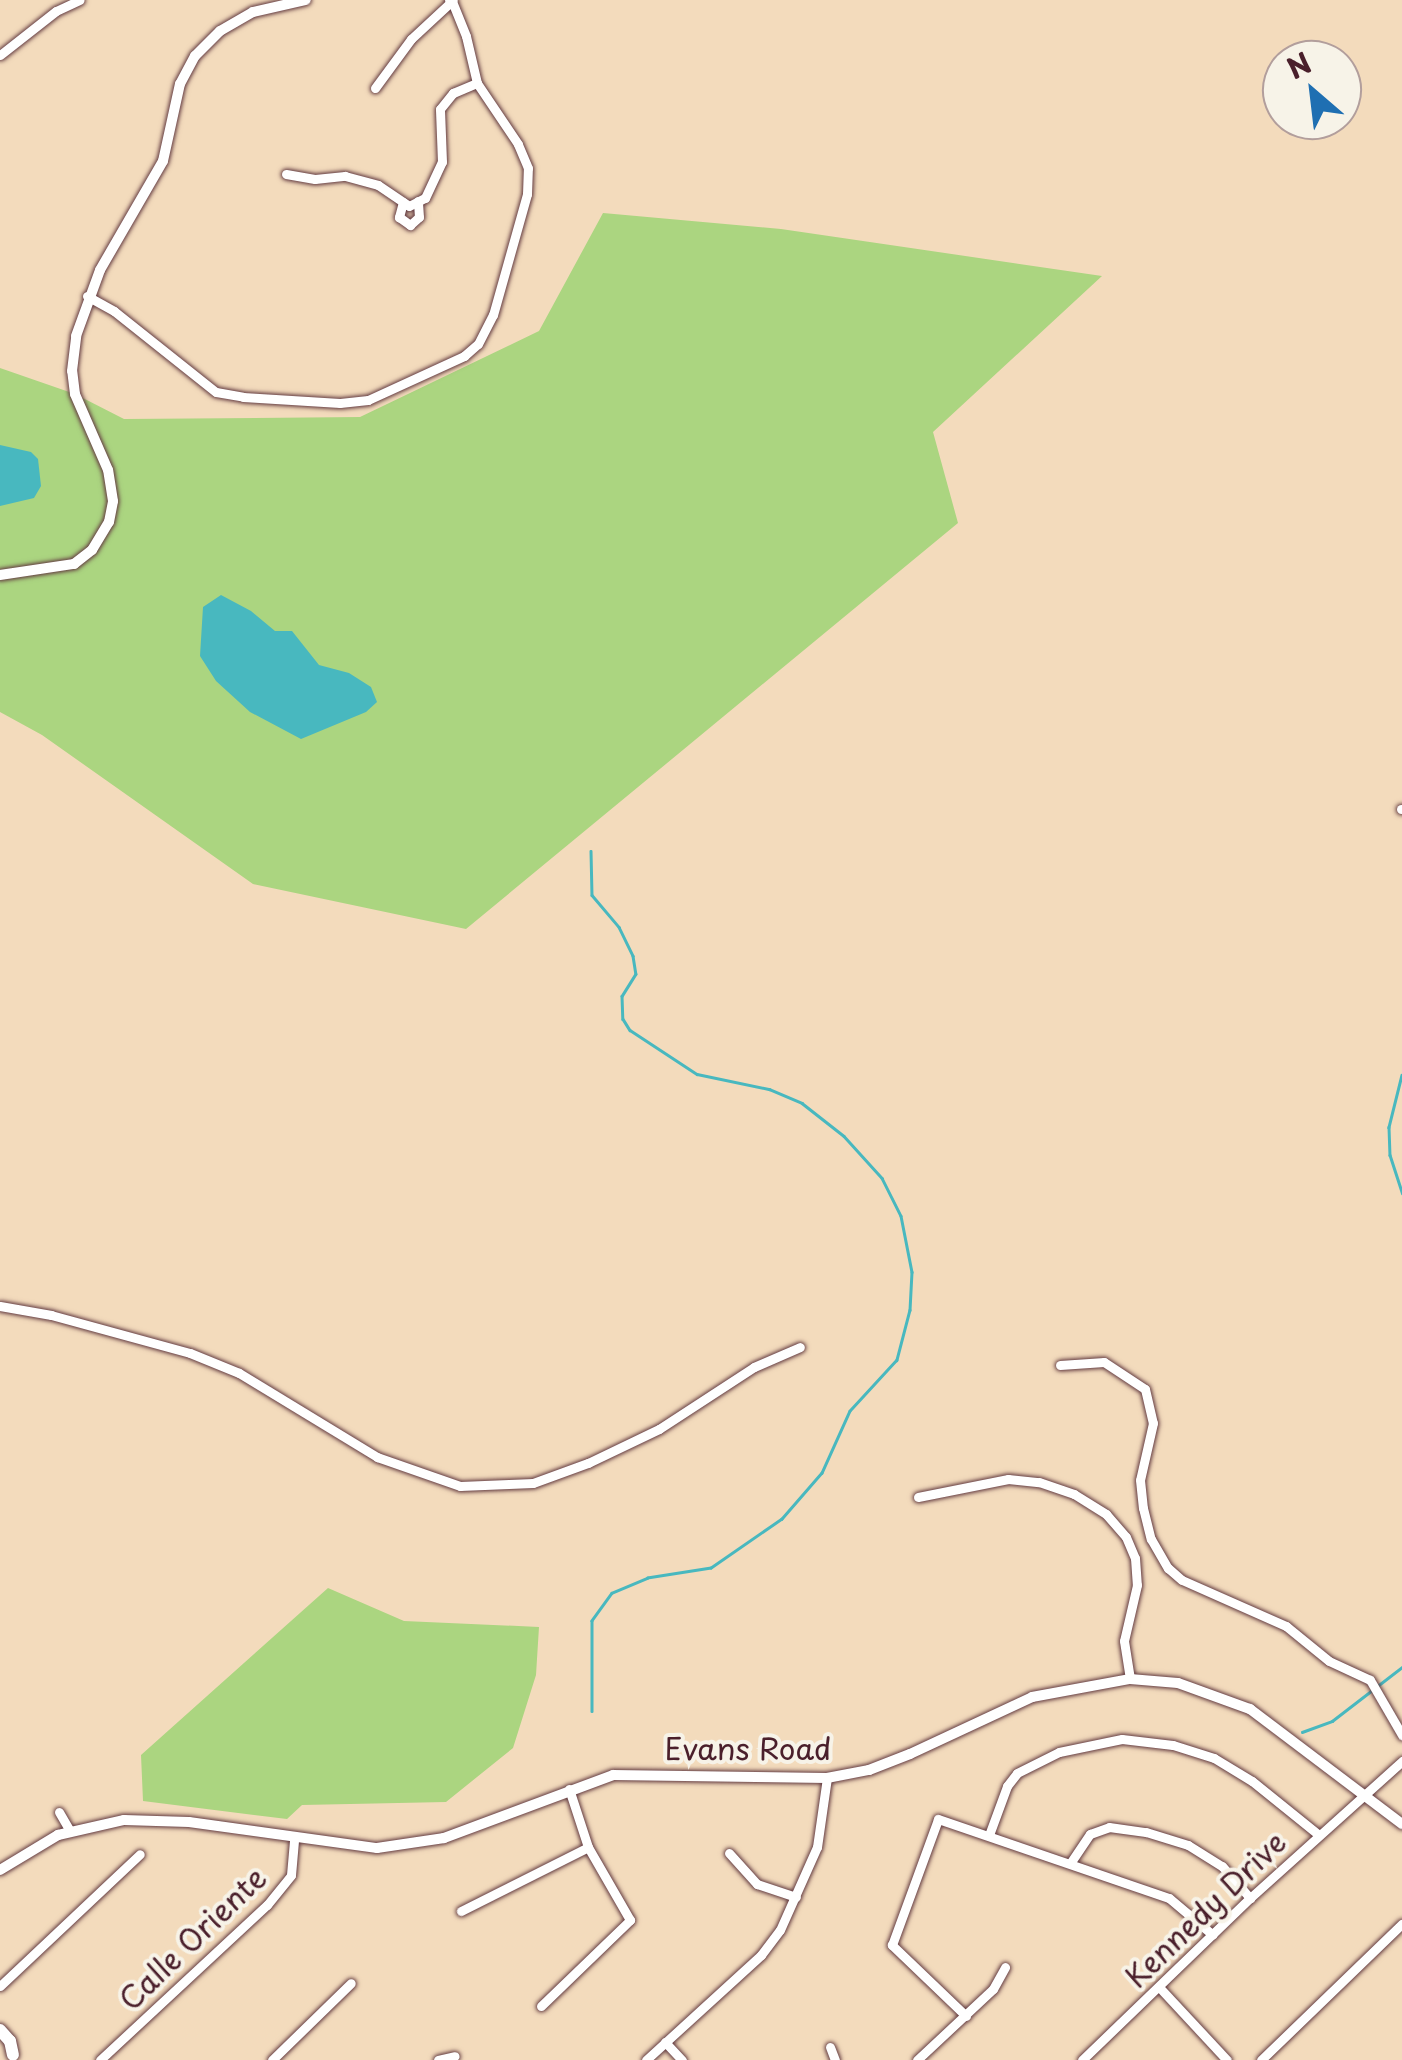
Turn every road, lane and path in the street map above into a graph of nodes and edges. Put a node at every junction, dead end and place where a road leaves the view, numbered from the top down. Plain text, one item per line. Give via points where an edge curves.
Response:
1 (80, 0) edge
2 (306, 0) edge
3 (452, 0) edge
4 (0, 54) edge
5 (477, 83) junction
6 (375, 88) dead end
7 (286, 174) dead end
8 (403, 202) junction
9 (418, 202) junction
10 (87, 296) junction
11 (0, 574) edge
12 (0, 1306) edge
13 (800, 1347) dead end
14 (1060, 1366) dead end
15 (918, 1497) dead end
16 (1130, 1678) junction
17 (1402, 1735) edge
18 (1402, 1762) edge
19 (827, 1778) junction
20 (570, 1788) junction
21 (1364, 1794) junction
22 (59, 1812) dead end
23 (1402, 1824) edge
24 (70, 1831) junction
25 (989, 1835) junction
26 (1319, 1836) junction
27 (294, 1839) junction
28 (588, 1848) junction
29 (729, 1853) dead end
30 (140, 1854) dead end
31 (1071, 1862) junction
32 (0, 1870) edge
33 (796, 1897) junction
34 (1250, 1898) junction
35 (461, 1911) dead end
36 (1402, 1924) edge
37 (1213, 1935) junction
38 (1005, 1966) dead end
39 (351, 1983) dead end
40 (0, 1986) edge
41 (1160, 1988) junction
42 (541, 2006) dead end
43 (966, 2016) junction
44 (0, 2030) edge
45 (664, 2042) junction
46 (830, 2047) dead end
47 (10, 2054) edge
48 (454, 2056) dead end
49 (100, 2060) edge
50 (272, 2060) edge
51 (438, 2060) edge
52 (646, 2060) edge
53 (682, 2060) edge
54 (835, 2060) edge
55 (918, 2060) edge
56 (1082, 2060) edge
57 (1228, 2060) edge
58 (1261, 2060) edge

1 - 4 street
2 - 10 street via 253,12 195,56 180,84 163,161
3 - 5 street
3 - 6 street via 411,39
5 - 9 street via 453,93 440,109 442,162
5 - 10 street via 518,144 528,181 493,314 464,356 368,400 243,397 216,392
7 - 8 street via 345,176 378,185
8 - 9 street
8 - 9 street via 399,218 410,226 419,218
10 - 11 street via 72,372 108,470 110,522 74,564
12 - 13 street via 190,1353 239,1373 377,1457 460,1486 533,1483 588,1463
14 - 17 street via 1104,1362 1146,1390 1152,1423 1140,1480 1143,1508 1168,1568 1286,1626 1378,1688
15 - 16 street via 1008,1479 1049,1484 1106,1514 1135,1558 1137,1585 1124,1641
16 - 19 street, Evans Road via 1032,1697 910,1754
16 - 21 street, Evans Road via 1178,1684 1250,1708
18 - 21 street, Kennedy Drive
19 - 20 street, Evans Road via 636,1773
19 - 33 street via 817,1846
20 - 27 street, Evans Road via 444,1838 378,1848
20 - 28 street
21 - 23 street, Evans Road
21 - 26 street, Kennedy Drive
22 - 24 street
24 - 27 street, Evans Road via 147,1820
24 - 32 street
25 - 26 street via 1017,1773 1059,1752 1122,1740 1173,1744 1214,1758
25 - 31 street
25 - 43 street via 938,1819 892,1946
26 - 34 street, Kennedy Drive
27 - 49 street, Calle Oriente via 291,1875 268,1906
28 - 35 street
28 - 42 street via 630,1920
29 - 33 street via 757,1884
30 - 40 street
31 - 34 street via 1090,1834 1109,1827 1146,1832 1222,1866
31 - 37 street via 1168,1898
33 - 45 street via 761,1955
34 - 37 street, Kennedy Drive
36 - 58 street
37 - 41 street, Kennedy Drive
38 - 43 street
39 - 50 street
41 - 56 street, Kennedy Drive
41 - 57 street
43 - 55 street
44 - 47 main road
45 - 52 street
45 - 53 street
46 - 54 street
48 - 51 street

